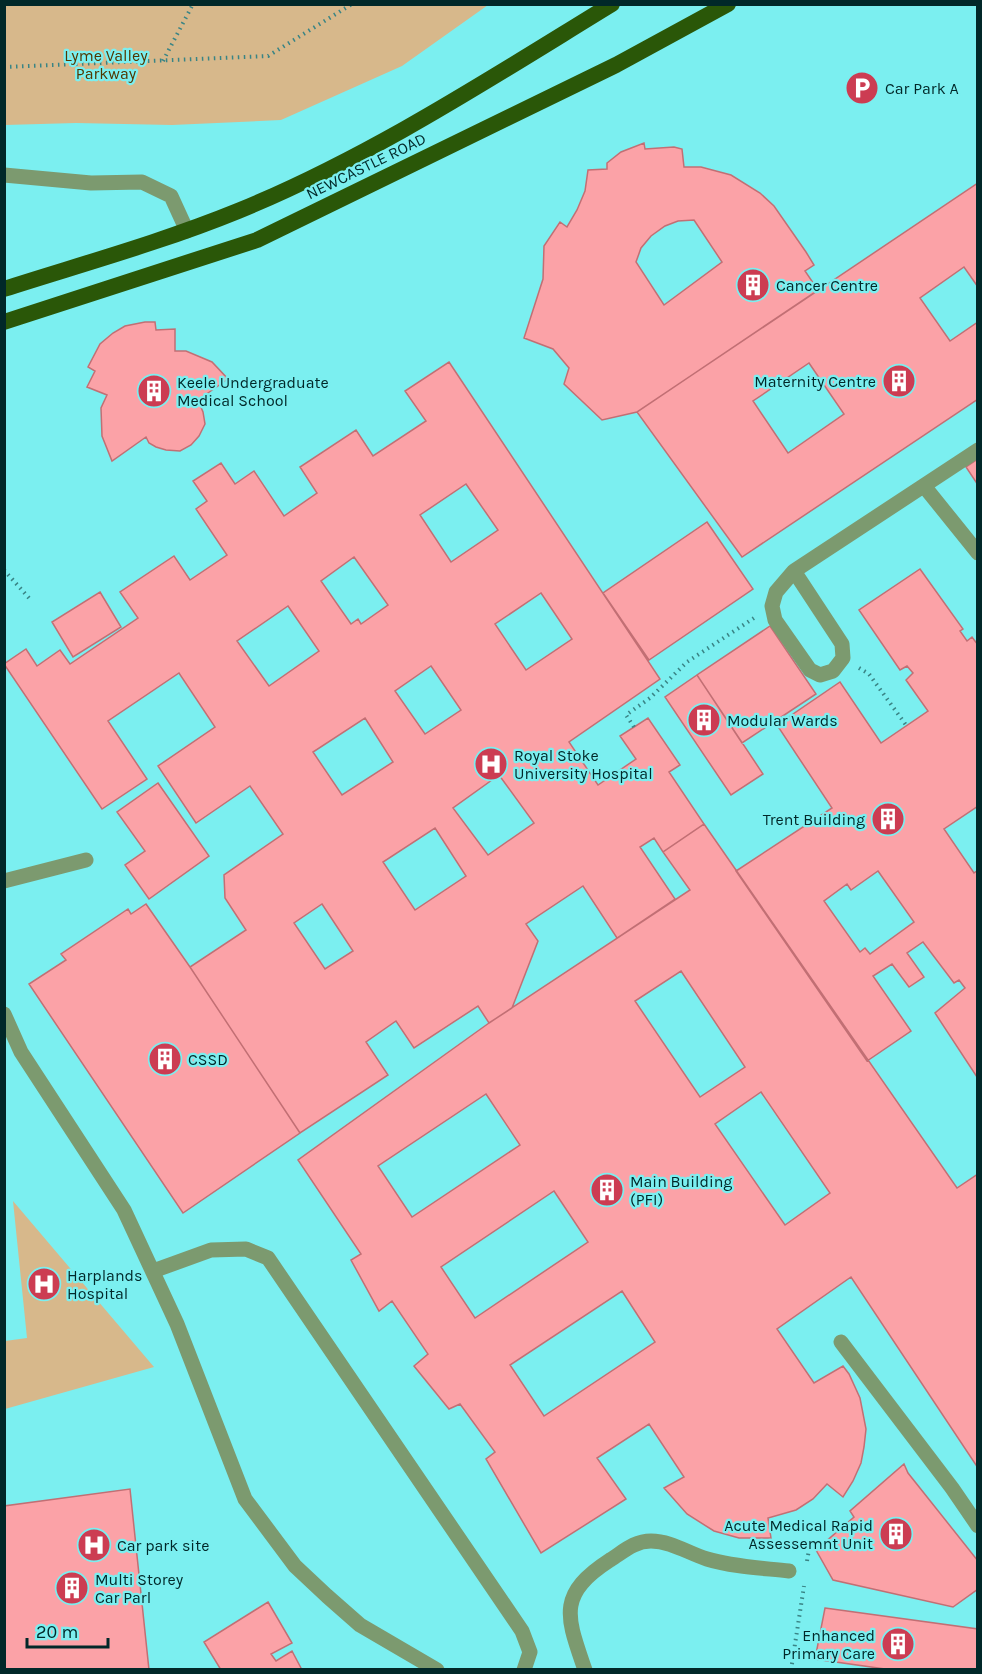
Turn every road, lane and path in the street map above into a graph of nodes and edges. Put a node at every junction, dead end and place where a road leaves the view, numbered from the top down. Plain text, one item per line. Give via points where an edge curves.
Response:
1 (193, 4) edge
2 (352, 4) edge
3 (612, 4) edge
4 (728, 4) edge
5 (163, 61) junction
6 (4, 67) edge
7 (4, 175) edge
8 (187, 231) junction
9 (4, 289) edge
10 (4, 322) edge
11 (978, 450) edge
12 (924, 486) junction
13 (978, 553) edge
14 (4, 570) edge
15 (794, 572) junction
16 (29, 598) dead end
17 (772, 606) junction
18 (843, 658) junction
19 (906, 725) dead end
20 (634, 727) dead end
21 (86, 860) dead end
22 (4, 881) edge
23 (4, 1014) edge
24 (153, 1271) junction
25 (841, 1342) dead end
26 (978, 1526) edge
27 (810, 1544) dead end
28 (807, 1563) dead end
29 (789, 1571) dead end
30 (804, 1584) dead end
31 (437, 1670) edge
32 (524, 1670) edge
33 (585, 1670) edge
34 (791, 1670) edge

1 - 5 path
2 - 5 path via 268,56
3 - 8 highway, NEWCASTLE ROAD via 338,164
4 - 10 highway, NEWCASTLE ROAD via 616,65 257,240
5 - 6 path
7 - 8 lane via 91,183 142,182 171,196
8 - 9 highway, NEWCASTLE ROAD
11 - 12 lane
12 - 13 lane
12 - 15 lane
14 - 16 path
15 - 17 lane via 776,592
15 - 18 lane via 842,644
17 - 18 lane via 775,620 810,670 820,675 833,671
17 - 20 path via 687,663 626,715
18 - 19 path via 869,674
21 - 22 lane
23 - 24 lane via 21,1053 124,1210
24 - 31 lane via 245,1499 295,1566 327,1596 360,1625
24 - 32 lane via 211,1250 246,1249 268,1258 522,1631 530,1652
25 - 26 lane
27 - 28 path
29 - 33 lane via 727,1564 668,1544 636,1543 597,1568 577,1588 572,1600 569,1624
30 - 34 path

